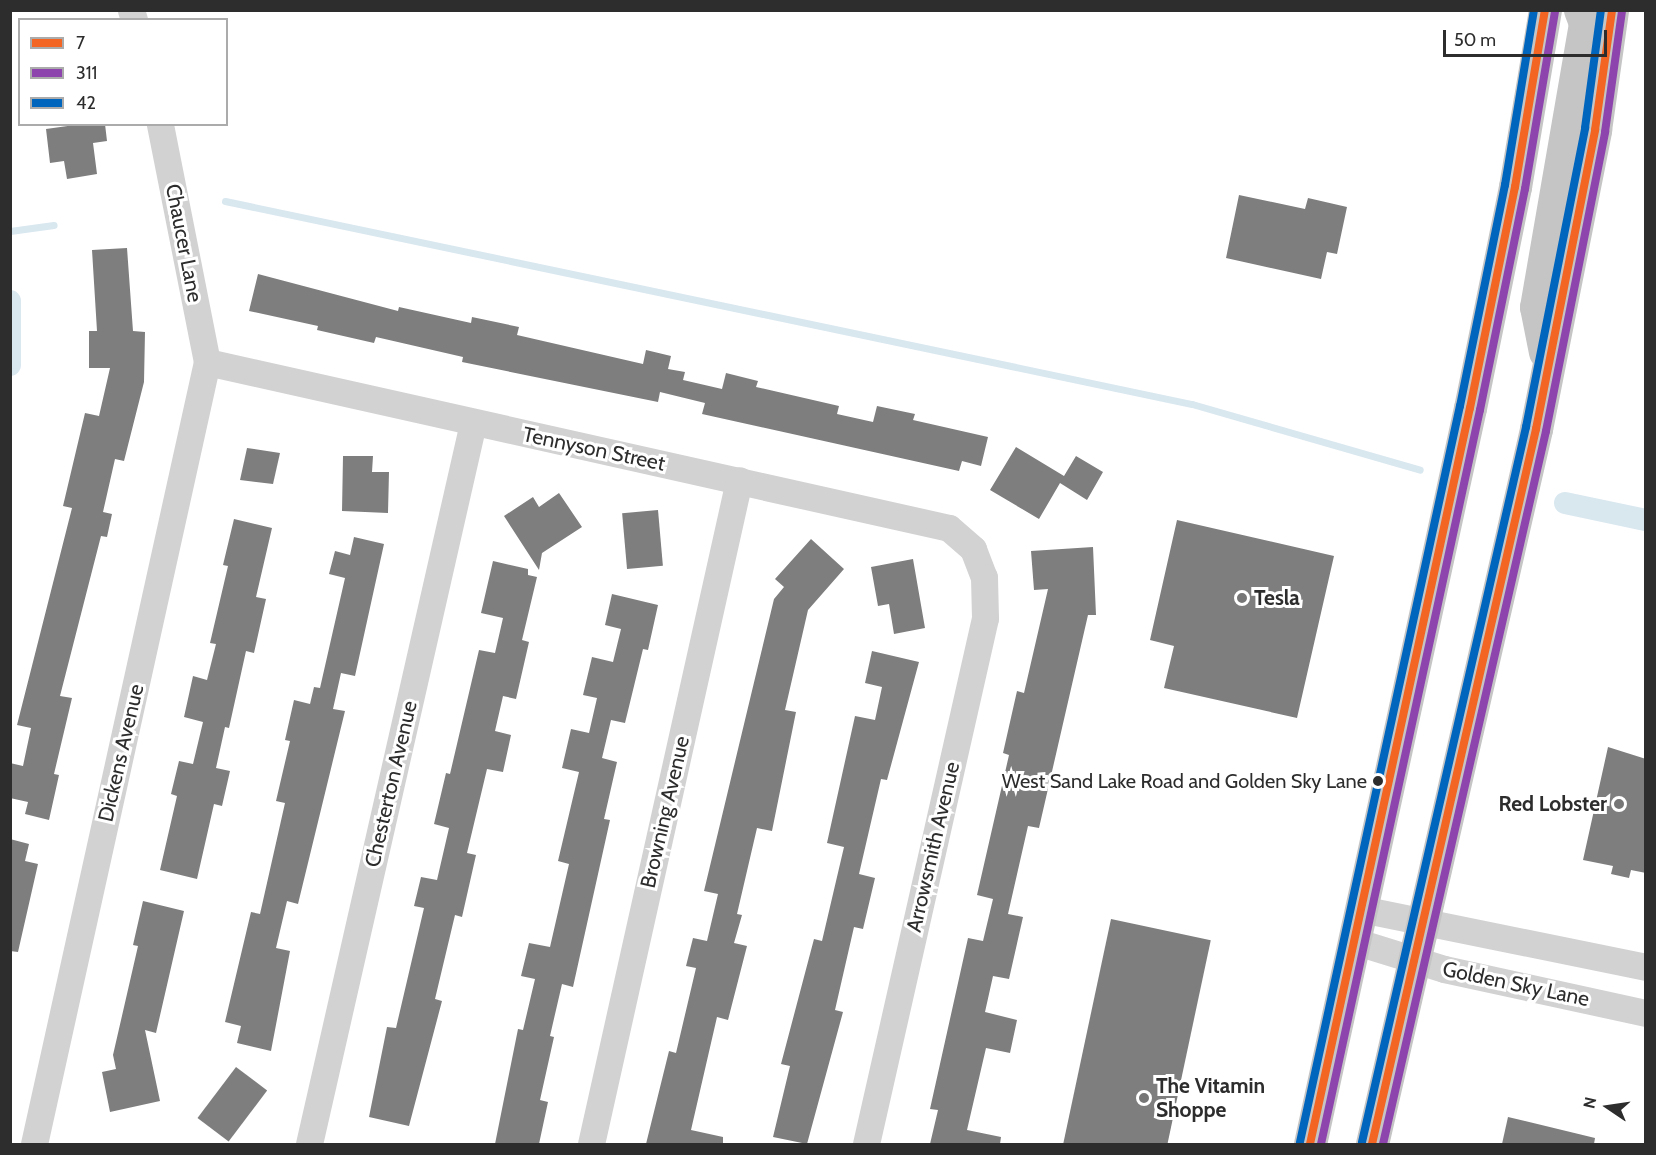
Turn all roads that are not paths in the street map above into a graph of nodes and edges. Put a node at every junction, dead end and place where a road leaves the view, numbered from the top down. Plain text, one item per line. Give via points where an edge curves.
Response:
1 (1545, 10) edge
2 (1580, 10) edge
3 (1612, 10) edge
4 (160, 126) edge
5 (207, 362) junction
6 (1548, 369) junction
7 (473, 423) junction
8 (739, 480) junction
9 (973, 549) joint
10 (1361, 909) junction
11 (1426, 921) junction
12 (1354, 941) junction
13 (1417, 961) junction
14 (1646, 967) edge
15 (1646, 1013) edge
16 (34, 1144) edge
17 (309, 1144) edge
18 (591, 1144) edge
19 (866, 1144) edge
20 (1310, 1144) edge
21 (1372, 1144) edge

1 - 10 main road via 1515,188 1473,396
2 - 6 main road via 1585,23 1536,307
3 - 6 main road via 1595,130
4 - 5 street, Chaucer Lane
5 - 7 street, Tennyson Street
5 - 16 street, Dickens Avenue
6 - 11 main road
7 - 8 street, Tennyson Street
7 - 17 street, Chesterton Avenue
8 - 9 street, Tennyson Street via 949,528
8 - 18 street, Browning Avenue
9 - 19 street, Arrowsmith Avenue via 984,577 985,618
10 - 11 street, Golden Sky Lane
10 - 12 main road
11 - 13 main road
11 - 14 street, Golden Sky Lane
12 - 13 street, Golden Sky Lane
12 - 20 main road
13 - 15 street, Golden Sky Lane
13 - 21 main road

